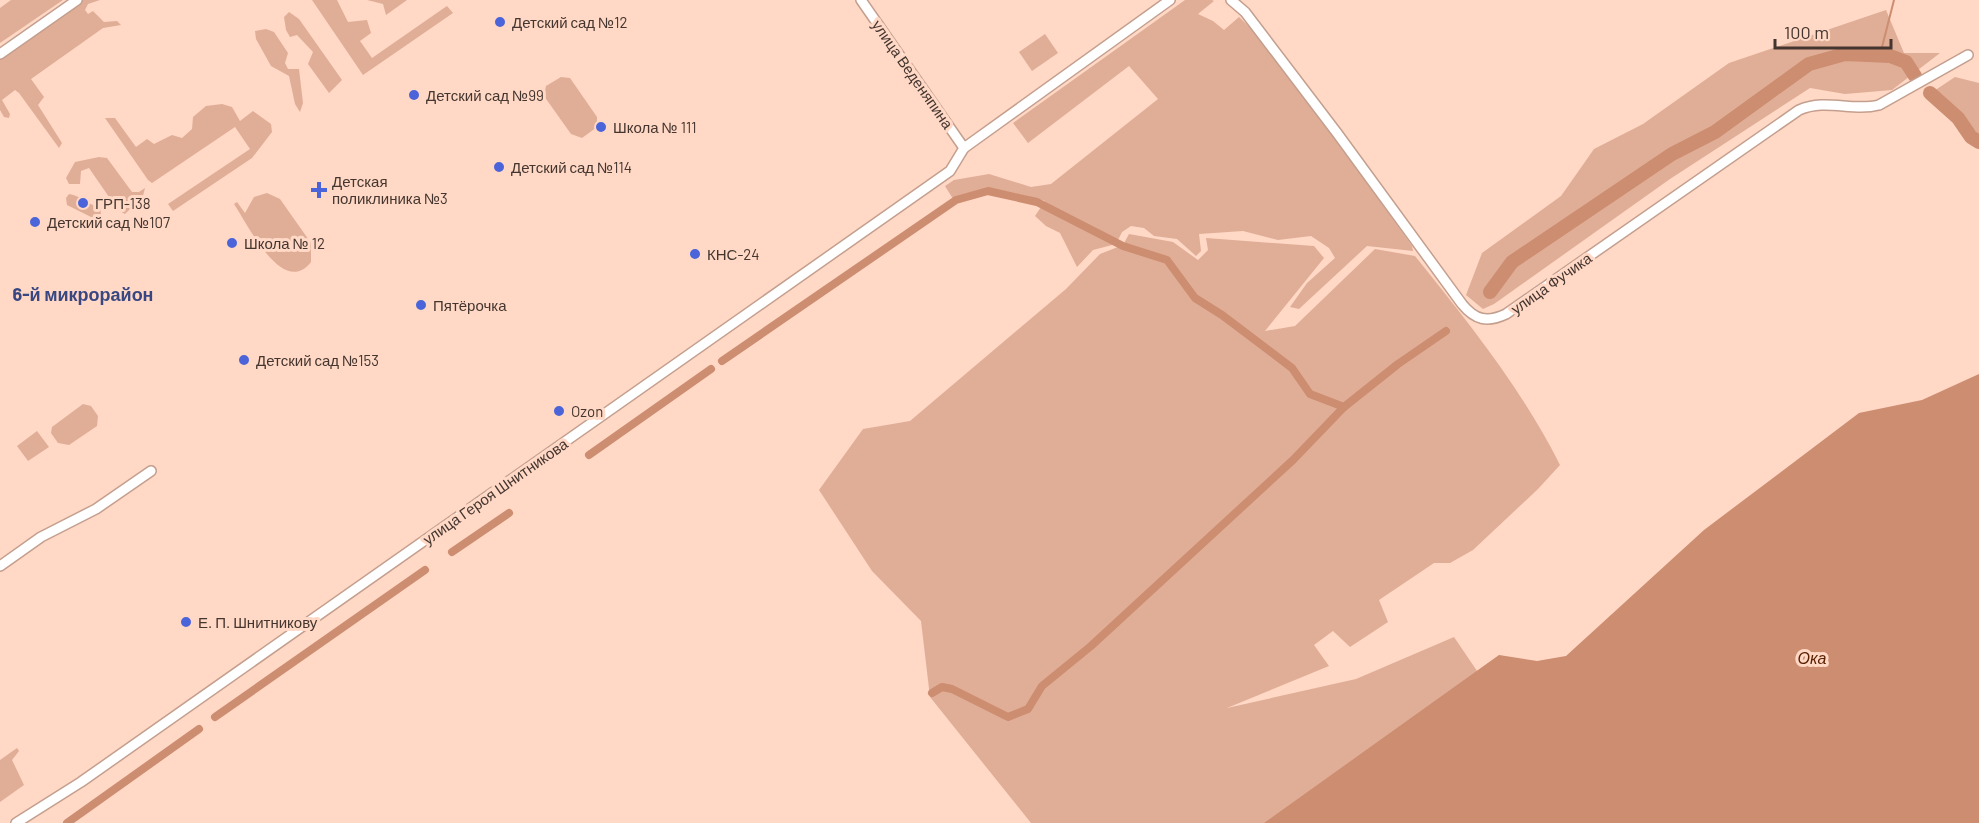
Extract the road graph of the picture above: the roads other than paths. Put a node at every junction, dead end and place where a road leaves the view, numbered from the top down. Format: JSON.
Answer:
{"nodes":[{"id":1,"x":77,"y":0,"type":"edge"},
{"id":2,"x":861,"y":0,"type":"edge"},
{"id":3,"x":1170,"y":0,"type":"edge"},
{"id":4,"x":1231,"y":0,"type":"edge"},
{"id":5,"x":0,"y":54,"type":"edge"},
{"id":6,"x":1968,"y":55,"type":"dead end"},
{"id":7,"x":964,"y":147,"type":"junction"},
{"id":8,"x":151,"y":471,"type":"dead end"},
{"id":9,"x":0,"y":566,"type":"edge"},
{"id":10,"x":16,"y":823,"type":"edge"}],
"edges":[{"from":1,"to":5,"type":"street"},
{"from":2,"to":7,"type":"street","name":"улица Веденяпина"},
{"from":3,"to":7,"type":"street"},
{"from":4,"to":6,"type":"street","name":"улица Фучика"},
{"from":7,"to":10,"type":"street","name":"улица Героя Шнитникова"},
{"from":8,"to":9,"type":"street"}]}
